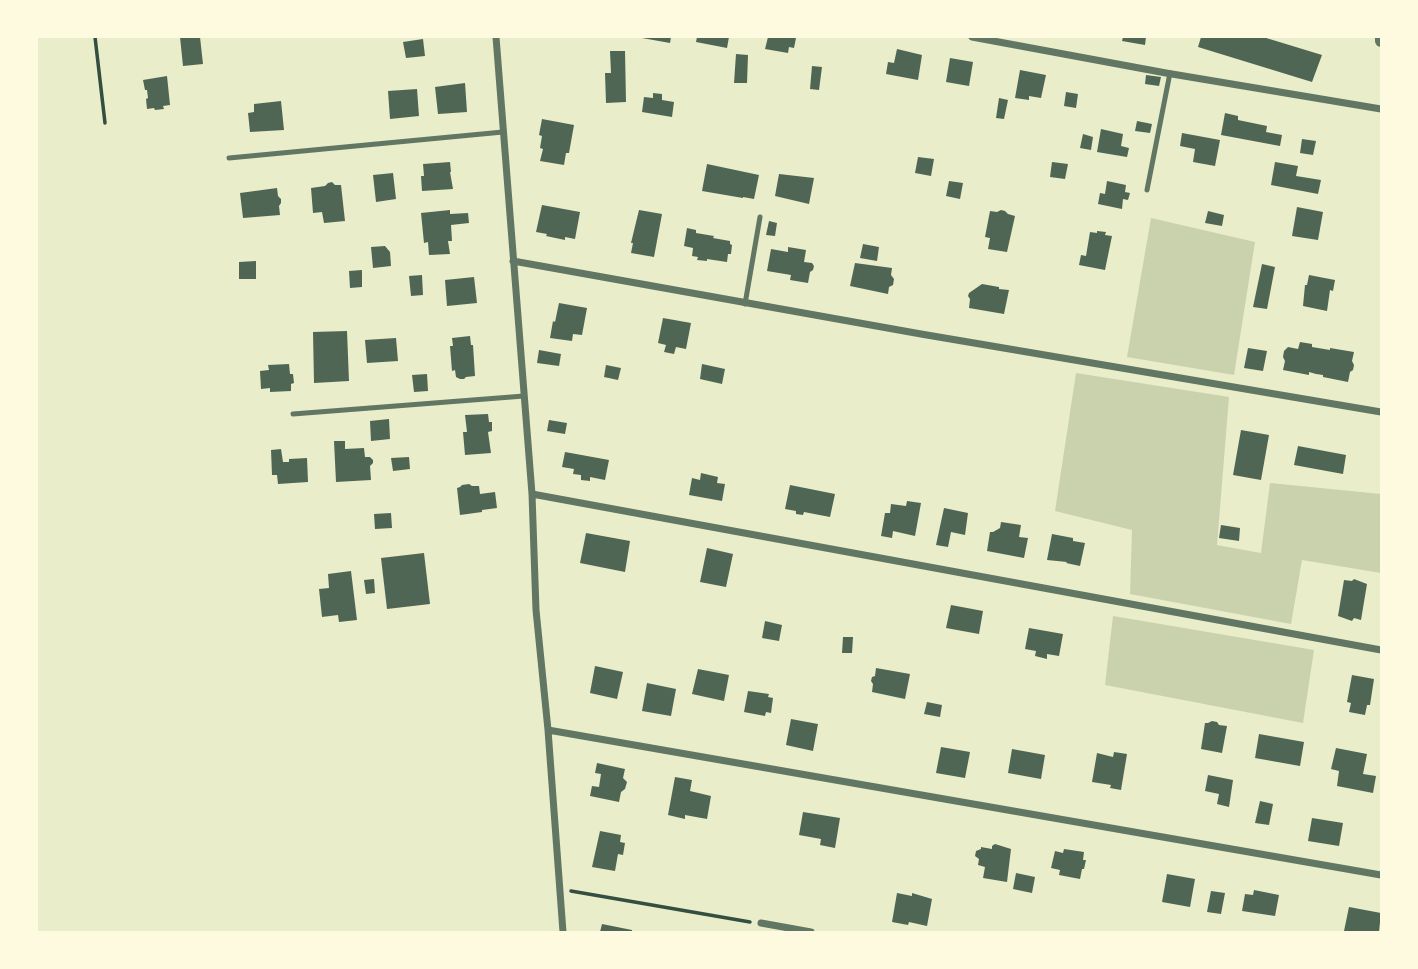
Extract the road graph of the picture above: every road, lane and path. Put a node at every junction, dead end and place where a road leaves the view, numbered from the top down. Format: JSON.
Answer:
{"nodes":[{"id":1,"x":95,"y":37,"type":"edge"},
{"id":2,"x":496,"y":37,"type":"edge"},
{"id":3,"x":972,"y":37,"type":"edge"},
{"id":4,"x":1170,"y":73,"type":"junction"},
{"id":5,"x":1381,"y":109,"type":"edge"},
{"id":6,"x":105,"y":123,"type":"dead end"},
{"id":7,"x":503,"y":132,"type":"junction"},
{"id":8,"x":229,"y":158,"type":"dead end"},
{"id":9,"x":1147,"y":190,"type":"dead end"},
{"id":10,"x":760,"y":217,"type":"dead end"},
{"id":11,"x":513,"y":261,"type":"junction"},
{"id":12,"x":745,"y":304,"type":"junction"},
{"id":13,"x":524,"y":396,"type":"junction"},
{"id":14,"x":1381,"y":412,"type":"edge"},
{"id":15,"x":293,"y":414,"type":"dead end"},
{"id":16,"x":532,"y":494,"type":"junction"},
{"id":17,"x":1381,"y":650,"type":"edge"},
{"id":18,"x":548,"y":730,"type":"junction"},
{"id":19,"x":1381,"y":875,"type":"edge"},
{"id":20,"x":559,"y":889,"type":"junction"},
{"id":21,"x":761,"y":923,"type":"joint"},
{"id":22,"x":563,"y":932,"type":"edge"},
{"id":23,"x":811,"y":932,"type":"edge"}],
"edges":[{"from":1,"to":6,"type":"path"},
{"from":2,"to":7,"type":"street"},
{"from":3,"to":4,"type":"street"},
{"from":4,"to":5,"type":"street"},
{"from":4,"to":9,"type":"lane"},
{"from":7,"to":8,"type":"lane"},
{"from":7,"to":11,"type":"street"},
{"from":10,"to":12,"type":"lane"},
{"from":11,"to":12,"type":"street"},
{"from":11,"to":13,"type":"street"},
{"from":12,"to":14,"type":"street"},
{"from":13,"to":15,"type":"lane"},
{"from":13,"to":16,"type":"street"},
{"from":16,"to":17,"type":"street"},
{"from":16,"to":18,"type":"street"},
{"from":18,"to":19,"type":"street"},
{"from":18,"to":20,"type":"street"},
{"from":20,"to":21,"type":"path"},
{"from":20,"to":22,"type":"street"},
{"from":21,"to":23,"type":"street"}]}
